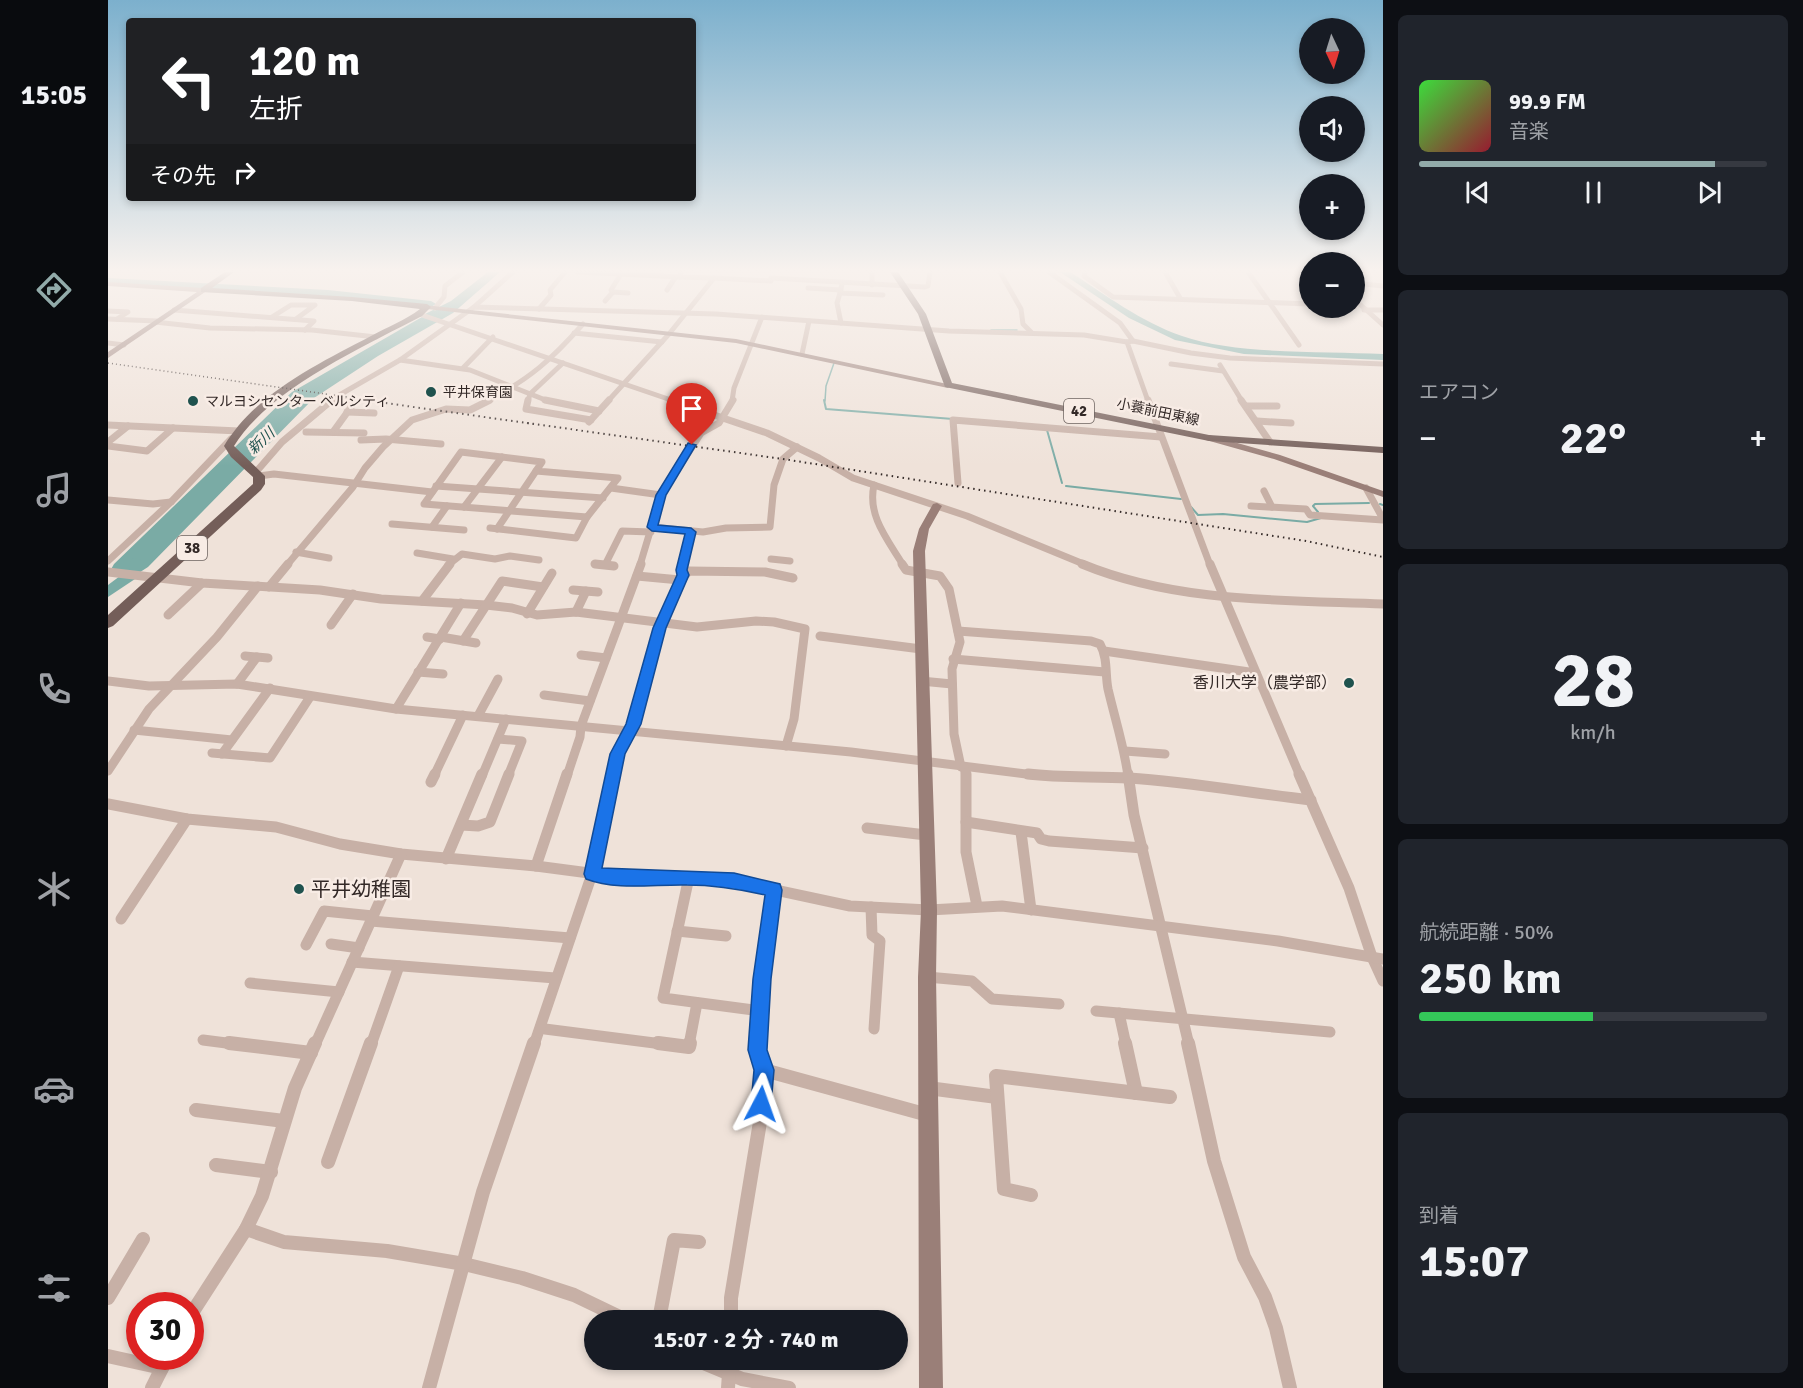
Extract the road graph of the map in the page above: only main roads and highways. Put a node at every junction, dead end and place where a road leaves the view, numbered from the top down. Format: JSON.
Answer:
{"nodes":[{"id":1,"x":376,"y":337,"type":"edge"},
{"id":2,"x":931,"y":337,"type":"edge"},
{"id":3,"x":1383,"y":450,"type":"edge"},
{"id":4,"x":108,"y":623,"type":"edge"}],
"edges":[{"from":1,"to":4,"type":"main road","number":"38"},
{"from":2,"to":3,"type":"main road","name":"小蓑前田東線","number":"42"}]}
